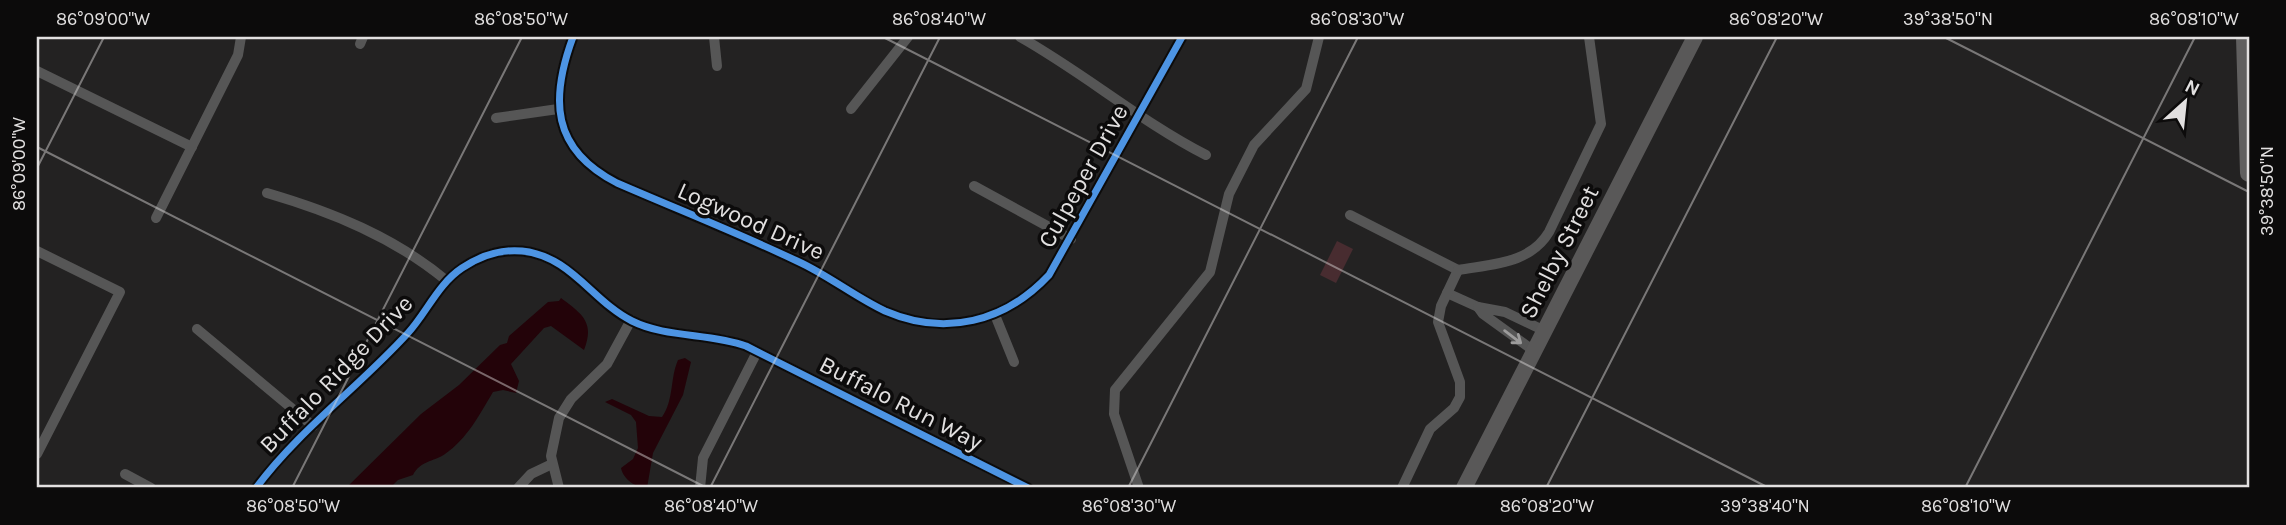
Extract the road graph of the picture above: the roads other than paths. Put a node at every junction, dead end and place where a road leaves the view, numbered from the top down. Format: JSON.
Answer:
{"nodes":[{"id":1,"x":241,"y":37,"type":"edge"},
{"id":2,"x":573,"y":37,"type":"edge"},
{"id":3,"x":714,"y":37,"type":"edge"},
{"id":4,"x":908,"y":37,"type":"edge"},
{"id":5,"x":1020,"y":37,"type":"edge"},
{"id":6,"x":1182,"y":37,"type":"edge"},
{"id":7,"x":1319,"y":37,"type":"edge"},
{"id":8,"x":1589,"y":37,"type":"edge"},
{"id":9,"x":1695,"y":37,"type":"edge"},
{"id":10,"x":2245,"y":37,"type":"edge"},
{"id":11,"x":717,"y":66,"type":"dead end"},
{"id":12,"x":37,"y":71,"type":"edge"},
{"id":13,"x":558,"y":109,"type":"junction"},
{"id":14,"x":851,"y":109,"type":"dead end"},
{"id":15,"x":1138,"y":115,"type":"junction"},
{"id":16,"x":496,"y":118,"type":"dead end"},
{"id":17,"x":191,"y":148,"type":"junction"},
{"id":18,"x":1206,"y":155,"type":"dead end"},
{"id":19,"x":2249,"y":173,"type":"edge"},
{"id":20,"x":974,"y":186,"type":"dead end"},
{"id":21,"x":267,"y":193,"type":"dead end"},
{"id":22,"x":1350,"y":215,"type":"dead end"},
{"id":23,"x":156,"y":218,"type":"dead end"},
{"id":24,"x":1071,"y":239,"type":"junction"},
{"id":25,"x":37,"y":251,"type":"edge"},
{"id":26,"x":1458,"y":270,"type":"junction"},
{"id":27,"x":447,"y":281,"type":"junction"},
{"id":28,"x":1447,"y":293,"type":"junction"},
{"id":29,"x":1478,"y":307,"type":"junction"},
{"id":30,"x":995,"y":314,"type":"junction"},
{"id":31,"x":631,"y":320,"type":"junction"},
{"id":32,"x":197,"y":329,"type":"dead end"},
{"id":33,"x":1545,"y":331,"type":"junction"},
{"id":34,"x":1534,"y":351,"type":"junction"},
{"id":35,"x":757,"y":352,"type":"junction"},
{"id":36,"x":1014,"y":362,"type":"dead end"},
{"id":37,"x":313,"y":426,"type":"junction"},
{"id":38,"x":37,"y":454,"type":"edge"},
{"id":39,"x":552,"y":464,"type":"junction"},
{"id":40,"x":125,"y":474,"type":"dead end"},
{"id":41,"x":151,"y":488,"type":"edge"},
{"id":42,"x":256,"y":488,"type":"edge"},
{"id":43,"x":518,"y":488,"type":"edge"},
{"id":44,"x":559,"y":488,"type":"edge"},
{"id":45,"x":700,"y":488,"type":"edge"},
{"id":46,"x":1028,"y":488,"type":"edge"},
{"id":47,"x":1139,"y":488,"type":"edge"},
{"id":48,"x":1402,"y":488,"type":"edge"},
{"id":49,"x":1464,"y":488,"type":"edge"}],
"edges":[{"from":1,"to":17,"type":"street"},
{"from":2,"to":13,"type":"street"},
{"from":3,"to":11,"type":"street"},
{"from":4,"to":14,"type":"street"},
{"from":5,"to":15,"type":"street"},
{"from":6,"to":15,"type":"street","name":"Culpeper Drive"},
{"from":7,"to":47,"type":"street"},
{"from":8,"to":26,"type":"street"},
{"from":9,"to":33,"type":"street","name":"Shelby Street"},
{"from":10,"to":19,"type":"main road"},
{"from":12,"to":17,"type":"street"},
{"from":13,"to":16,"type":"street"},
{"from":13,"to":30,"type":"street","name":"Logwood Drive"},
{"from":15,"to":18,"type":"street"},
{"from":15,"to":24,"type":"street","name":"Culpeper Drive"},
{"from":17,"to":23,"type":"street"},
{"from":20,"to":24,"type":"street"},
{"from":21,"to":27,"type":"street"},
{"from":22,"to":26,"type":"street"},
{"from":24,"to":30,"type":"street","name":"Culpeper Drive"},
{"from":25,"to":38,"type":"street"},
{"from":26,"to":28,"type":"street"},
{"from":27,"to":31,"type":"street","name":"Buffalo Ridge Drive"},
{"from":27,"to":37,"type":"street","name":"Buffalo Ridge Drive"},
{"from":28,"to":29,"type":"street"},
{"from":28,"to":48,"type":"street"},
{"from":29,"to":33,"type":"street"},
{"from":29,"to":34,"type":"street","one_way":true},
{"from":30,"to":36,"type":"street"},
{"from":31,"to":35,"type":"street","name":"Buffalo Run Way"},
{"from":31,"to":39,"type":"street"},
{"from":32,"to":37,"type":"street"},
{"from":33,"to":34,"type":"street","name":"Shelby Street"},
{"from":34,"to":49,"type":"street","name":"Shelby Street"},
{"from":35,"to":45,"type":"street"},
{"from":35,"to":46,"type":"street","name":"Buffalo Run Way"},
{"from":37,"to":42,"type":"street","name":"Buffalo Ridge Drive"},
{"from":39,"to":43,"type":"street"},
{"from":39,"to":44,"type":"street"},
{"from":40,"to":41,"type":"street"}]}
